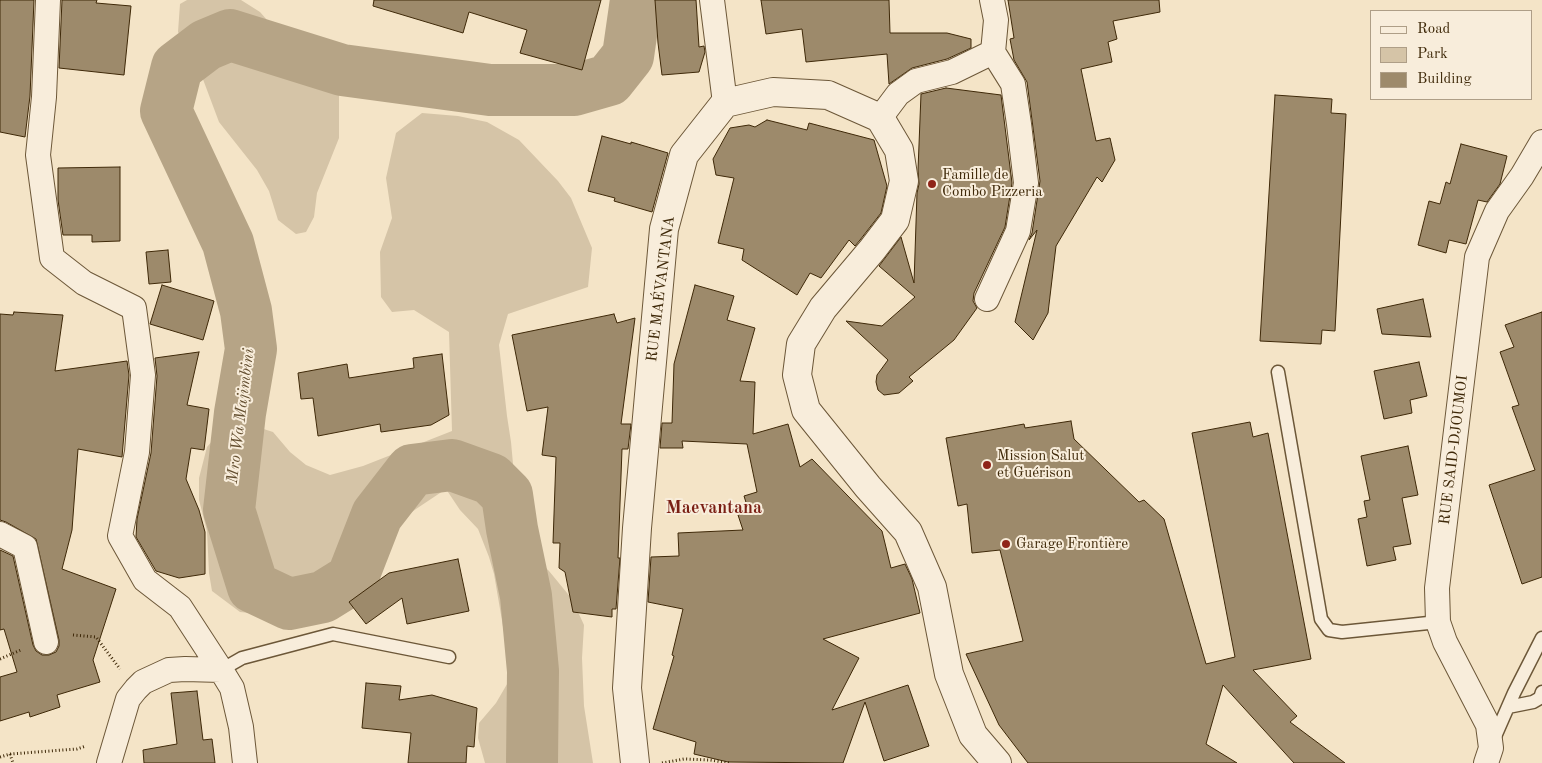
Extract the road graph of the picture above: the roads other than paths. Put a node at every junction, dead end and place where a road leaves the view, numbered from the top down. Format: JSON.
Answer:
{"nodes":[{"id":1,"x":48,"y":0,"type":"edge"},
{"id":2,"x":712,"y":0,"type":"edge"},
{"id":3,"x":992,"y":0,"type":"edge"},
{"id":4,"x":993,"y":52,"type":"junction"},
{"id":5,"x":725,"y":103,"type":"junction"},
{"id":6,"x":880,"y":118,"type":"junction"},
{"id":7,"x":1542,"y":142,"type":"edge"},
{"id":8,"x":987,"y":299,"type":"dead end"},
{"id":9,"x":1278,"y":372,"type":"dead end"},
{"id":10,"x":0,"y":534,"type":"edge"},
{"id":11,"x":1438,"y":622,"type":"junction"},
{"id":12,"x":1542,"y":638,"type":"edge"},
{"id":13,"x":46,"y":642,"type":"road end"},
{"id":14,"x":449,"y":656,"type":"dead end"},
{"id":15,"x":220,"y":670,"type":"junction"},
{"id":16,"x":1542,"y":692,"type":"edge"},
{"id":17,"x":1508,"y":706,"type":"junction"},
{"id":18,"x":1488,"y":756,"type":"edge"},
{"id":19,"x":109,"y":763,"type":"edge"},
{"id":20,"x":245,"y":763,"type":"edge"},
{"id":21,"x":635,"y":763,"type":"edge"},
{"id":22,"x":997,"y":763,"type":"edge"}],
"edges":[{"from":1,"to":15,"type":"street"},
{"from":2,"to":5,"type":"street"},
{"from":3,"to":4,"type":"street"},
{"from":4,"to":6,"type":"street"},
{"from":4,"to":8,"type":"street"},
{"from":5,"to":6,"type":"street"},
{"from":5,"to":21,"type":"street","name":"RUE MAÉVANTANA"},
{"from":6,"to":22,"type":"street"},
{"from":7,"to":11,"type":"street","name":"RUE SAID-DJOUMOI"},
{"from":9,"to":11,"type":"lane"},
{"from":10,"to":13,"type":"street"},
{"from":11,"to":18,"type":"street","name":"RUE SAID-DJOUMOI"},
{"from":12,"to":17,"type":"lane"},
{"from":14,"to":15,"type":"lane"},
{"from":15,"to":19,"type":"street"},
{"from":15,"to":20,"type":"street"},
{"from":16,"to":17,"type":"lane"},
{"from":17,"to":18,"type":"lane"}]}
